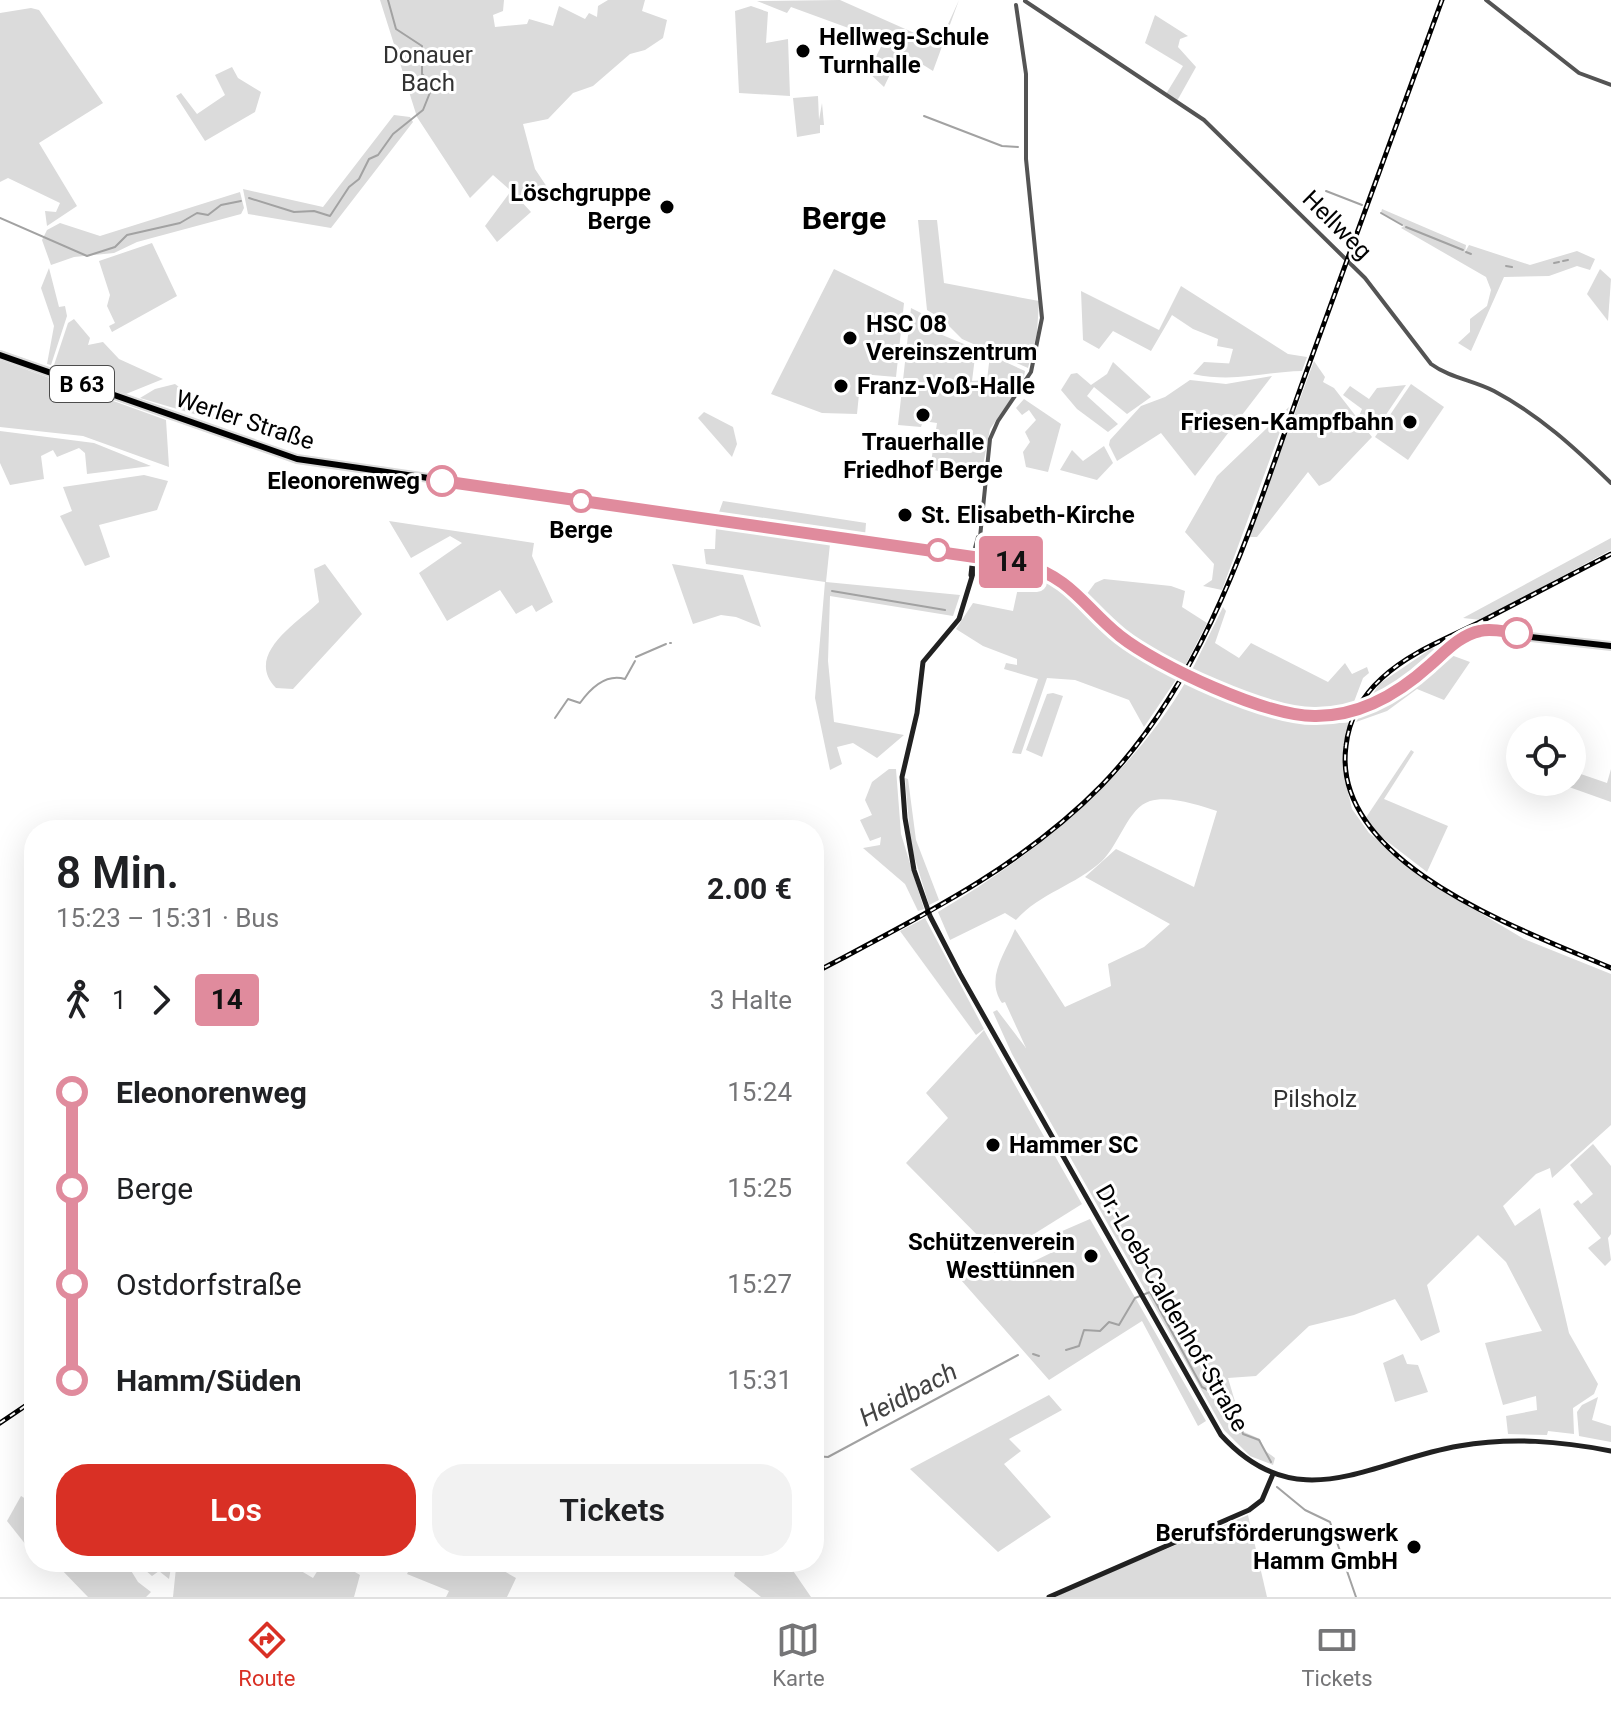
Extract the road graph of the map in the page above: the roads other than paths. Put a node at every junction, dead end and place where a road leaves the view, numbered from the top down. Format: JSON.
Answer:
{"nodes":[{"id":1,"x":1011,"y":0,"type":"edge"},
{"id":2,"x":1486,"y":0,"type":"edge"},
{"id":3,"x":1025,"y":1,"type":"edge"},
{"id":4,"x":1016,"y":5,"type":"junction"},
{"id":5,"x":1611,"y":85,"type":"edge"},
{"id":6,"x":0,"y":355,"type":"edge"},
{"id":7,"x":1611,"y":483,"type":"edge"},
{"id":8,"x":975,"y":556,"type":"junction"},
{"id":9,"x":1611,"y":646,"type":"edge"},
{"id":10,"x":1611,"y":1451,"type":"edge"},
{"id":11,"x":1273,"y":1473,"type":"junction"},
{"id":12,"x":1049,"y":1597,"type":"edge"}],
"edges":[{"from":1,"to":4,"type":"street"},
{"from":2,"to":5,"type":"street"},
{"from":3,"to":4,"type":"street"},
{"from":3,"to":7,"type":"street","name":"Hellweg"},
{"from":4,"to":8,"type":"street"},
{"from":6,"to":8,"type":"main road","name":"Werler Straße","number":"B 63"},
{"from":8,"to":9,"type":"main road","name":"Werler Straße","number":"B 63","bridge":true},
{"from":8,"to":11,"type":"main road","name":"Dr.-Loeb-Caldenhof-Straße"},
{"from":10,"to":11,"type":"main road","name":"Dr.-Loeb-Caldenhof-Straße"},
{"from":11,"to":12,"type":"main road"}]}
